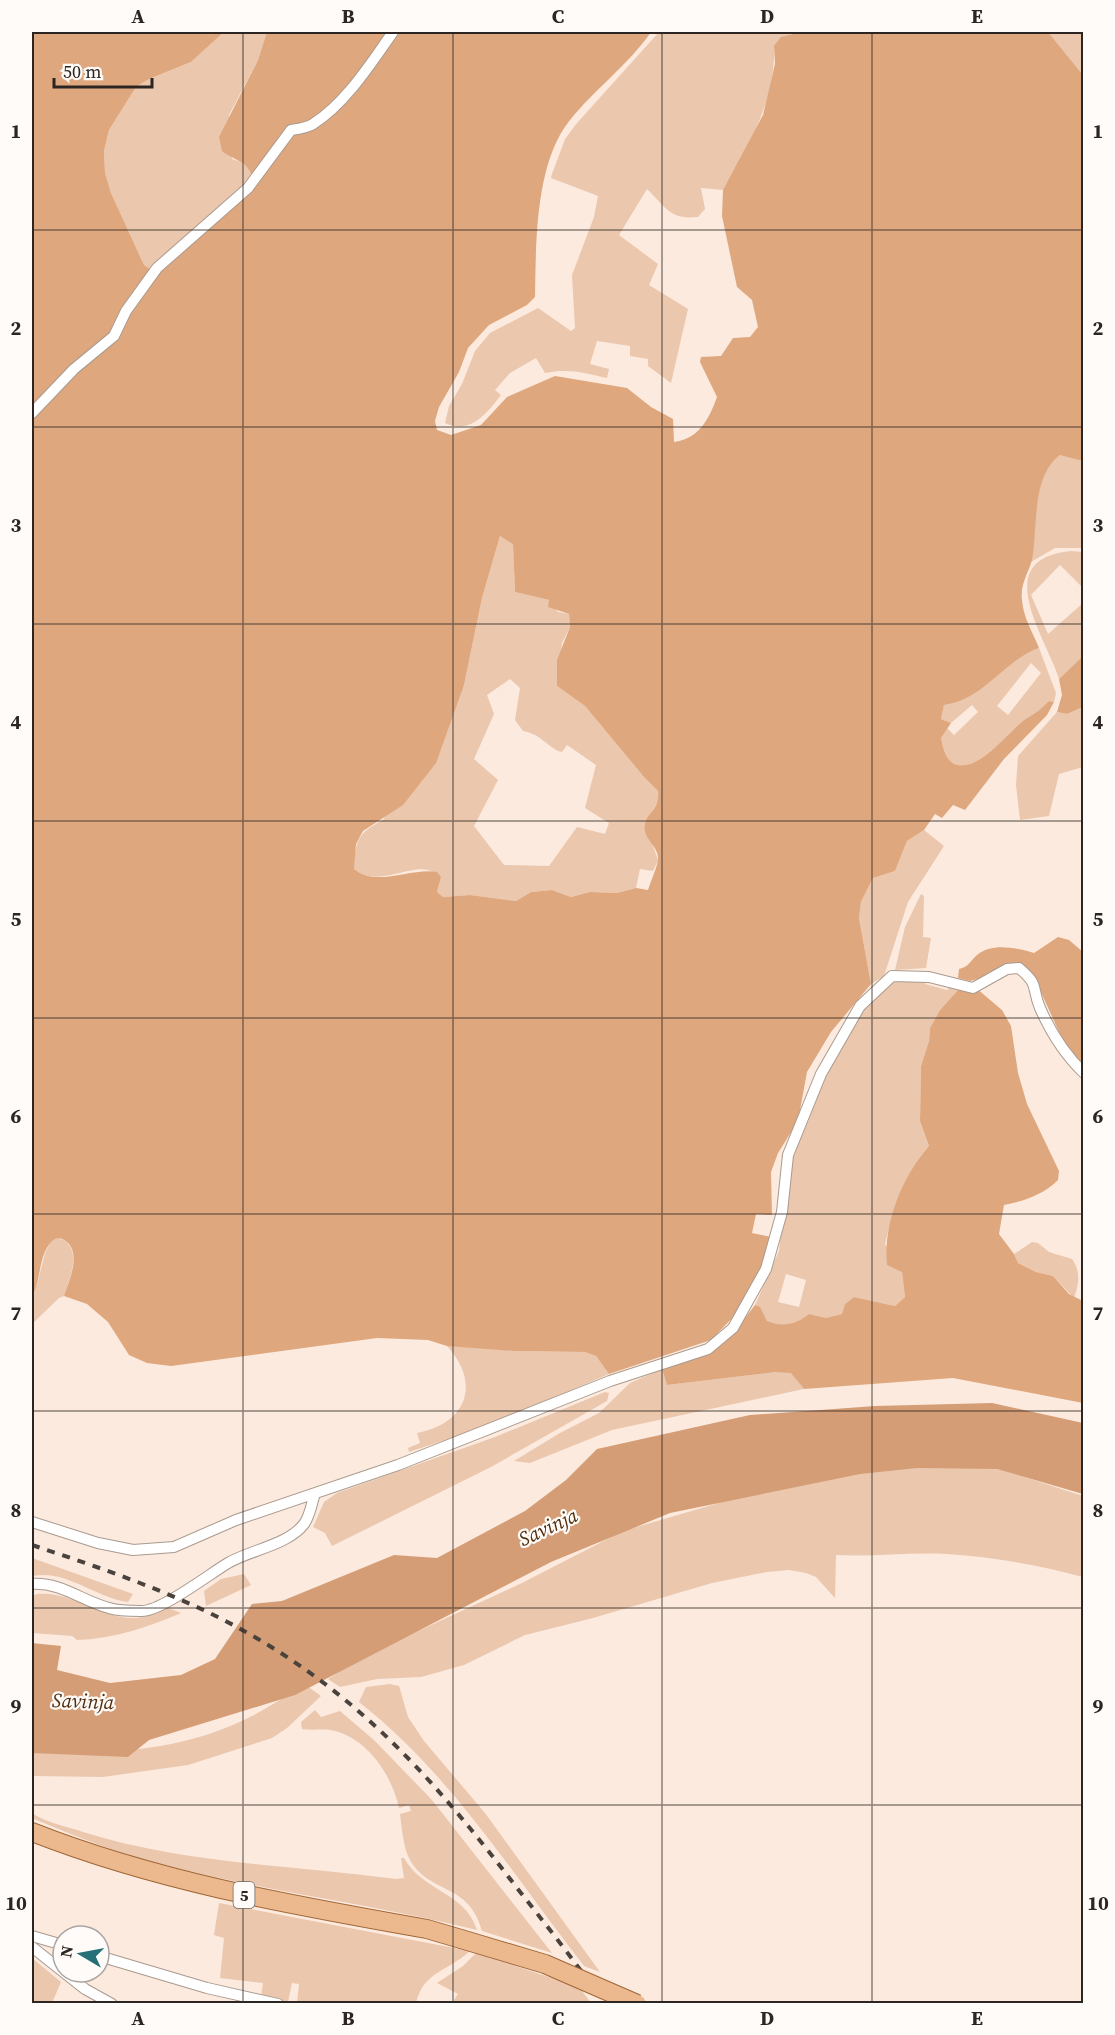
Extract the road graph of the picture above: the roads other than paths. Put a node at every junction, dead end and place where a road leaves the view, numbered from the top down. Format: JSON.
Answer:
{"nodes":[{"id":1,"x":393,"y":32,"type":"edge"},
{"id":2,"x":32,"y":413,"type":"edge"},
{"id":3,"x":1083,"y":1073,"type":"edge"},
{"id":4,"x":315,"y":1493,"type":"junction"},
{"id":5,"x":32,"y":1522,"type":"edge"},
{"id":6,"x":32,"y":1584,"type":"edge"},
{"id":7,"x":32,"y":1832,"type":"edge"},
{"id":8,"x":32,"y":1936,"type":"edge"},
{"id":9,"x":51,"y":1942,"type":"edge"},
{"id":10,"x":32,"y":1947,"type":"edge"},
{"id":11,"x":111,"y":1960,"type":"edge"},
{"id":12,"x":112,"y":2004,"type":"edge"},
{"id":13,"x":278,"y":2004,"type":"edge"},
{"id":14,"x":637,"y":2004,"type":"edge"}],
"edges":[{"from":1,"to":2,"type":"street"},
{"from":3,"to":4,"type":"street"},
{"from":4,"to":5,"type":"street"},
{"from":4,"to":6,"type":"street"},
{"from":7,"to":14,"type":"main road","number":"5","bridge":true},
{"from":8,"to":9,"type":"street"},
{"from":10,"to":12,"type":"street"},
{"from":11,"to":13,"type":"street"}]}
